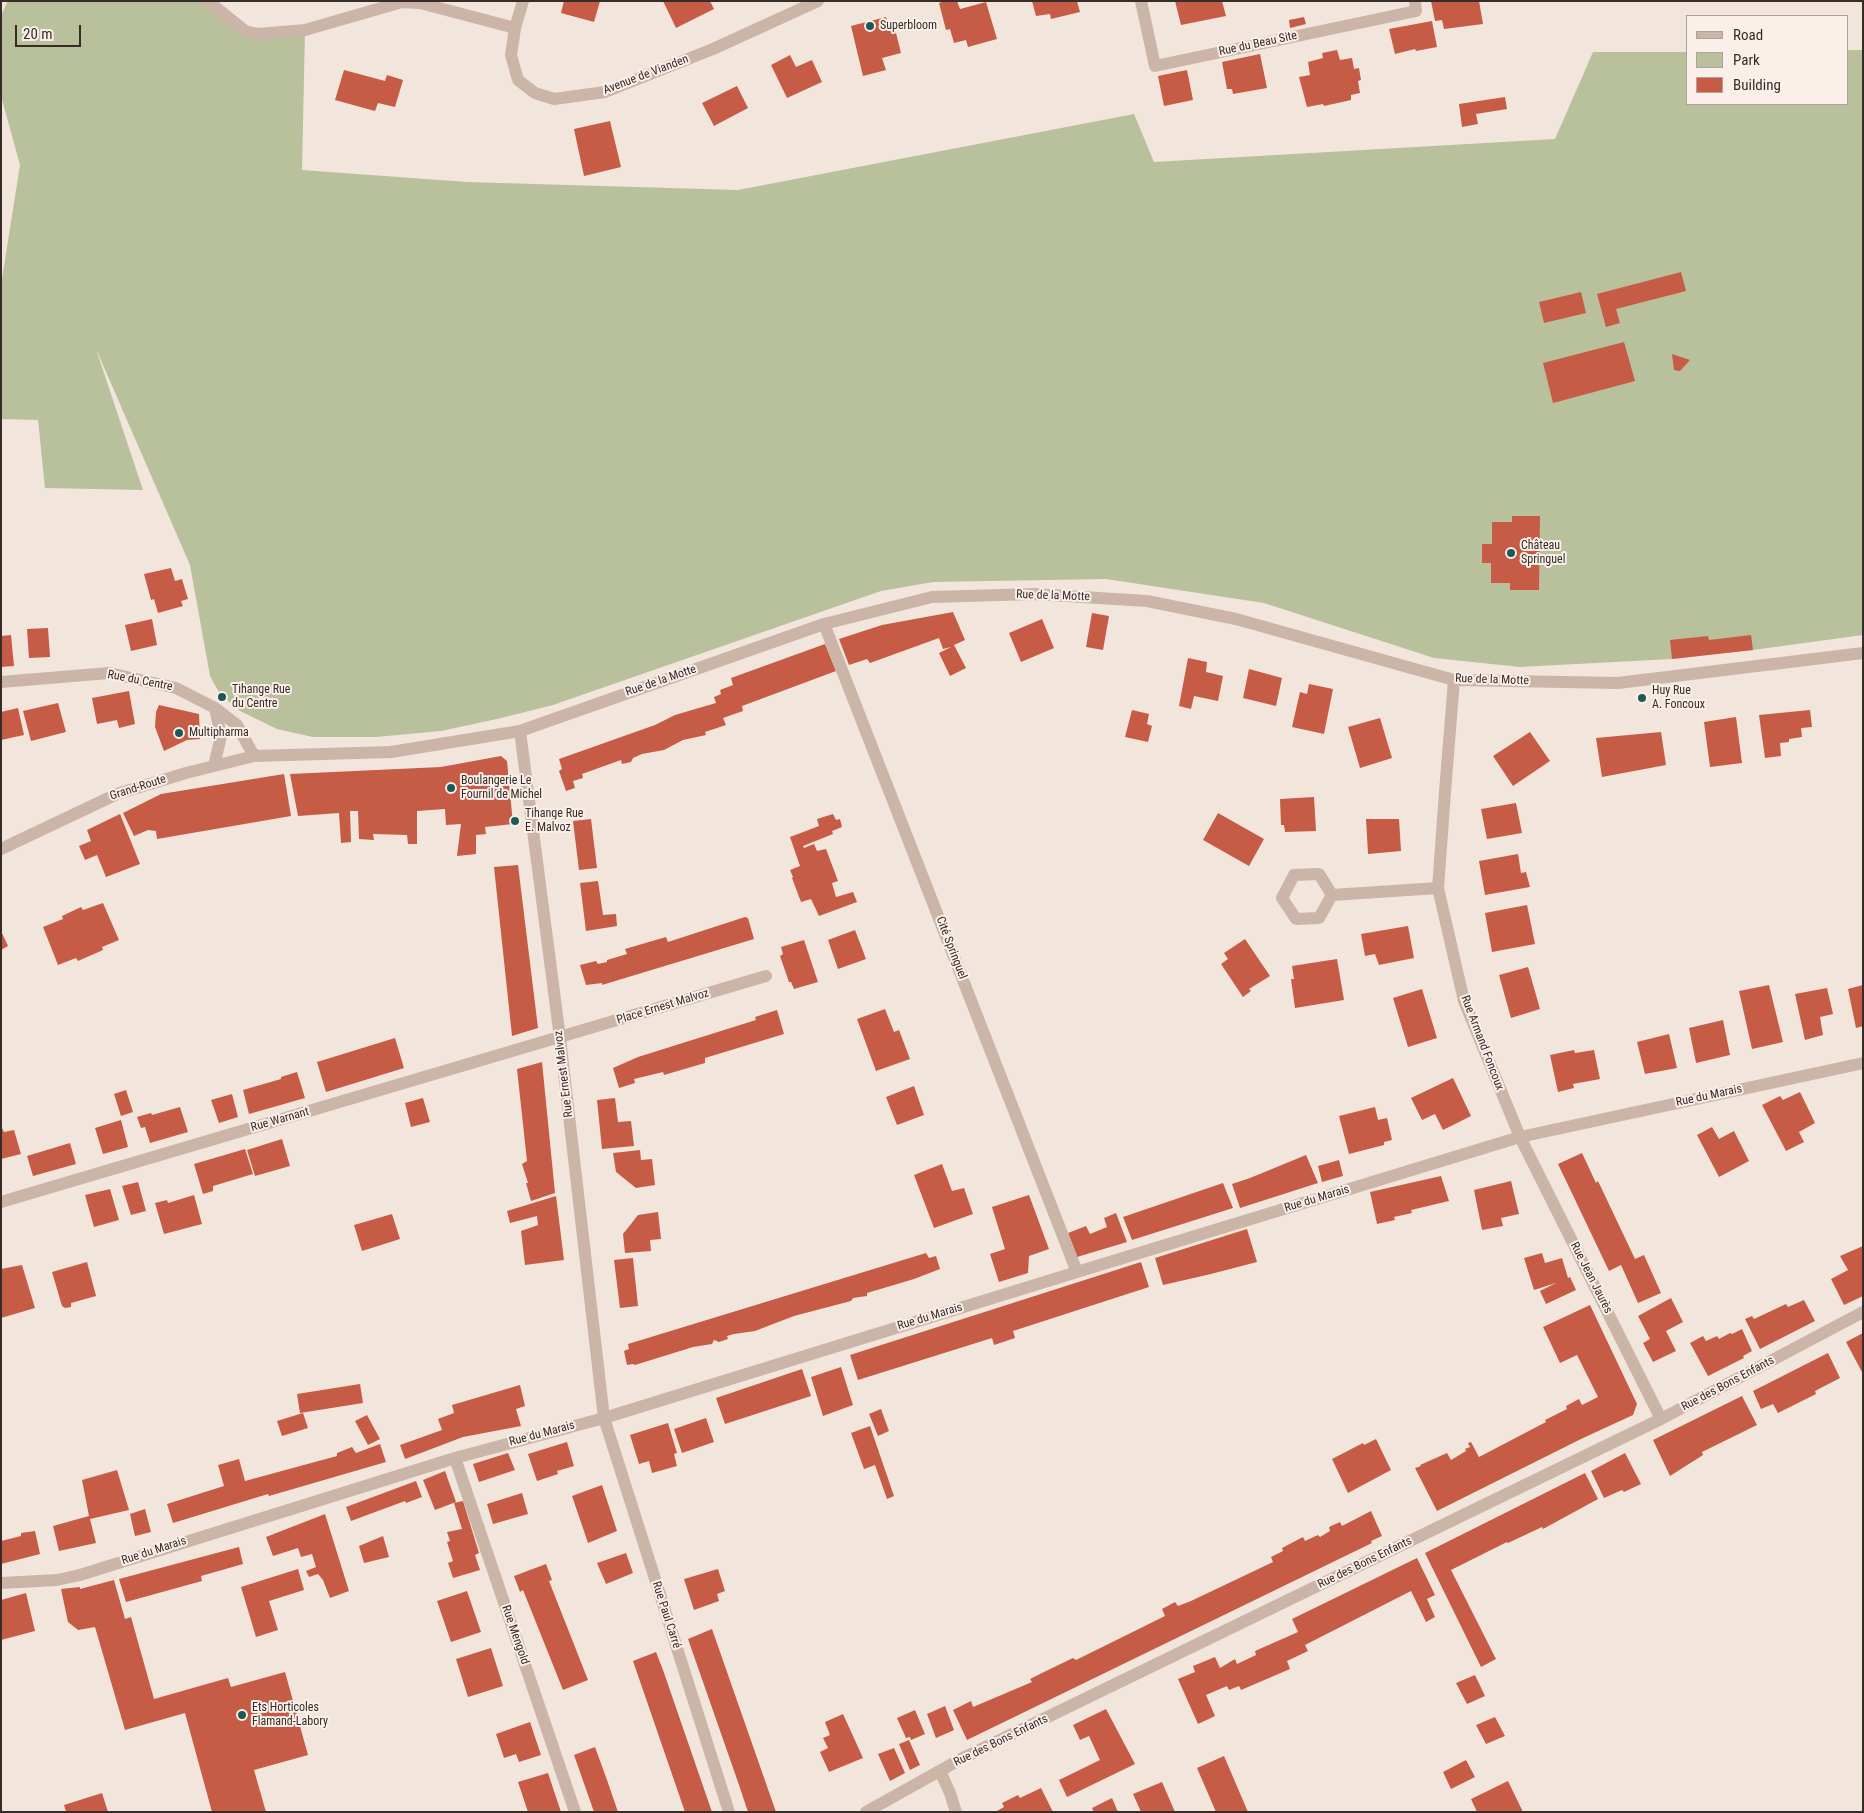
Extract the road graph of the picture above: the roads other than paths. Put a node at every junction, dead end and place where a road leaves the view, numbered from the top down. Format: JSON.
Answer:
{"nodes":[{"id":1,"x":208,"y":1,"type":"edge"},
{"id":2,"x":523,"y":1,"type":"edge"},
{"id":3,"x":818,"y":1,"type":"edge"},
{"id":4,"x":1141,"y":1,"type":"edge"},
{"id":5,"x":1415,"y":1,"type":"edge"},
{"id":6,"x":515,"y":28,"type":"junction"},
{"id":7,"x":824,"y":624,"type":"junction"},
{"id":8,"x":1863,"y":653,"type":"edge"},
{"id":9,"x":1454,"y":680,"type":"junction"},
{"id":10,"x":1,"y":682,"type":"edge"},
{"id":11,"x":215,"y":708,"type":"junction"},
{"id":12,"x":520,"y":731,"type":"junction"},
{"id":13,"x":254,"y":756,"type":"junction"},
{"id":14,"x":214,"y":766,"type":"junction"},
{"id":15,"x":1,"y":849,"type":"edge"},
{"id":16,"x":1438,"y":888,"type":"junction"},
{"id":17,"x":1332,"y":895,"type":"dead end"},
{"id":18,"x":766,"y":976,"type":"dead end"},
{"id":19,"x":560,"y":1038,"type":"junction"},
{"id":20,"x":1863,"y":1064,"type":"edge"},
{"id":21,"x":1520,"y":1138,"type":"junction"},
{"id":22,"x":1,"y":1202,"type":"edge"},
{"id":23,"x":1077,"y":1272,"type":"junction"},
{"id":24,"x":1863,"y":1312,"type":"edge"},
{"id":25,"x":604,"y":1418,"type":"junction"},
{"id":26,"x":1661,"y":1419,"type":"junction"},
{"id":27,"x":455,"y":1458,"type":"junction"},
{"id":28,"x":1,"y":1583,"type":"edge"},
{"id":29,"x":940,"y":1771,"type":"junction"},
{"id":30,"x":574,"y":1812,"type":"edge"},
{"id":31,"x":729,"y":1812,"type":"edge"},
{"id":32,"x":866,"y":1812,"type":"edge"},
{"id":33,"x":956,"y":1812,"type":"edge"}],
"edges":[{"from":1,"to":6,"type":"street"},
{"from":2,"to":6,"type":"street","name":"Avenue de Vianden"},
{"from":3,"to":6,"type":"street","name":"Avenue de Vianden"},
{"from":4,"to":5,"type":"street","name":"Rue du Beau Site"},
{"from":7,"to":9,"type":"street","name":"Rue de la Motte"},
{"from":7,"to":12,"type":"street","name":"Rue de la Motte"},
{"from":7,"to":23,"type":"street","name":"Cité Springuel"},
{"from":8,"to":9,"type":"street","name":"Rue de la Motte"},
{"from":9,"to":16,"type":"street","name":"Rue Armand Foncoux"},
{"from":10,"to":11,"type":"street","name":"Rue du Centre"},
{"from":11,"to":13,"type":"street","name":"Rue du Centre"},
{"from":11,"to":14,"type":"street"},
{"from":12,"to":13,"type":"street","name":"Rue de la Motte"},
{"from":12,"to":19,"type":"street","name":"Rue Ernest Malvoz"},
{"from":13,"to":14,"type":"street","name":"Grand-Route"},
{"from":14,"to":15,"type":"street","name":"Grand-Route"},
{"from":16,"to":17,"type":"street"},
{"from":16,"to":21,"type":"street","name":"Rue Armand Foncoux"},
{"from":18,"to":19,"type":"street","name":"Place Ernest Malvoz"},
{"from":19,"to":22,"type":"street","name":"Rue Warnant"},
{"from":19,"to":25,"type":"street","name":"Rue Ernest Malvoz"},
{"from":20,"to":21,"type":"street","name":"Rue du Marais"},
{"from":21,"to":23,"type":"street","name":"Rue du Marais"},
{"from":21,"to":26,"type":"street","name":"Rue Jean Jaurès"},
{"from":23,"to":25,"type":"street","name":"Rue du Marais"},
{"from":24,"to":26,"type":"street","name":"Rue des Bons Enfants"},
{"from":25,"to":27,"type":"street","name":"Rue du Marais"},
{"from":25,"to":31,"type":"street","name":"Rue Paul Carré"},
{"from":26,"to":29,"type":"street","name":"Rue des Bons Enfants"},
{"from":27,"to":28,"type":"street","name":"Rue du Marais"},
{"from":27,"to":30,"type":"street","name":"Rue Mengold"},
{"from":29,"to":32,"type":"street","name":"Rue des Bons Enfants"},
{"from":29,"to":33,"type":"street"}]}
